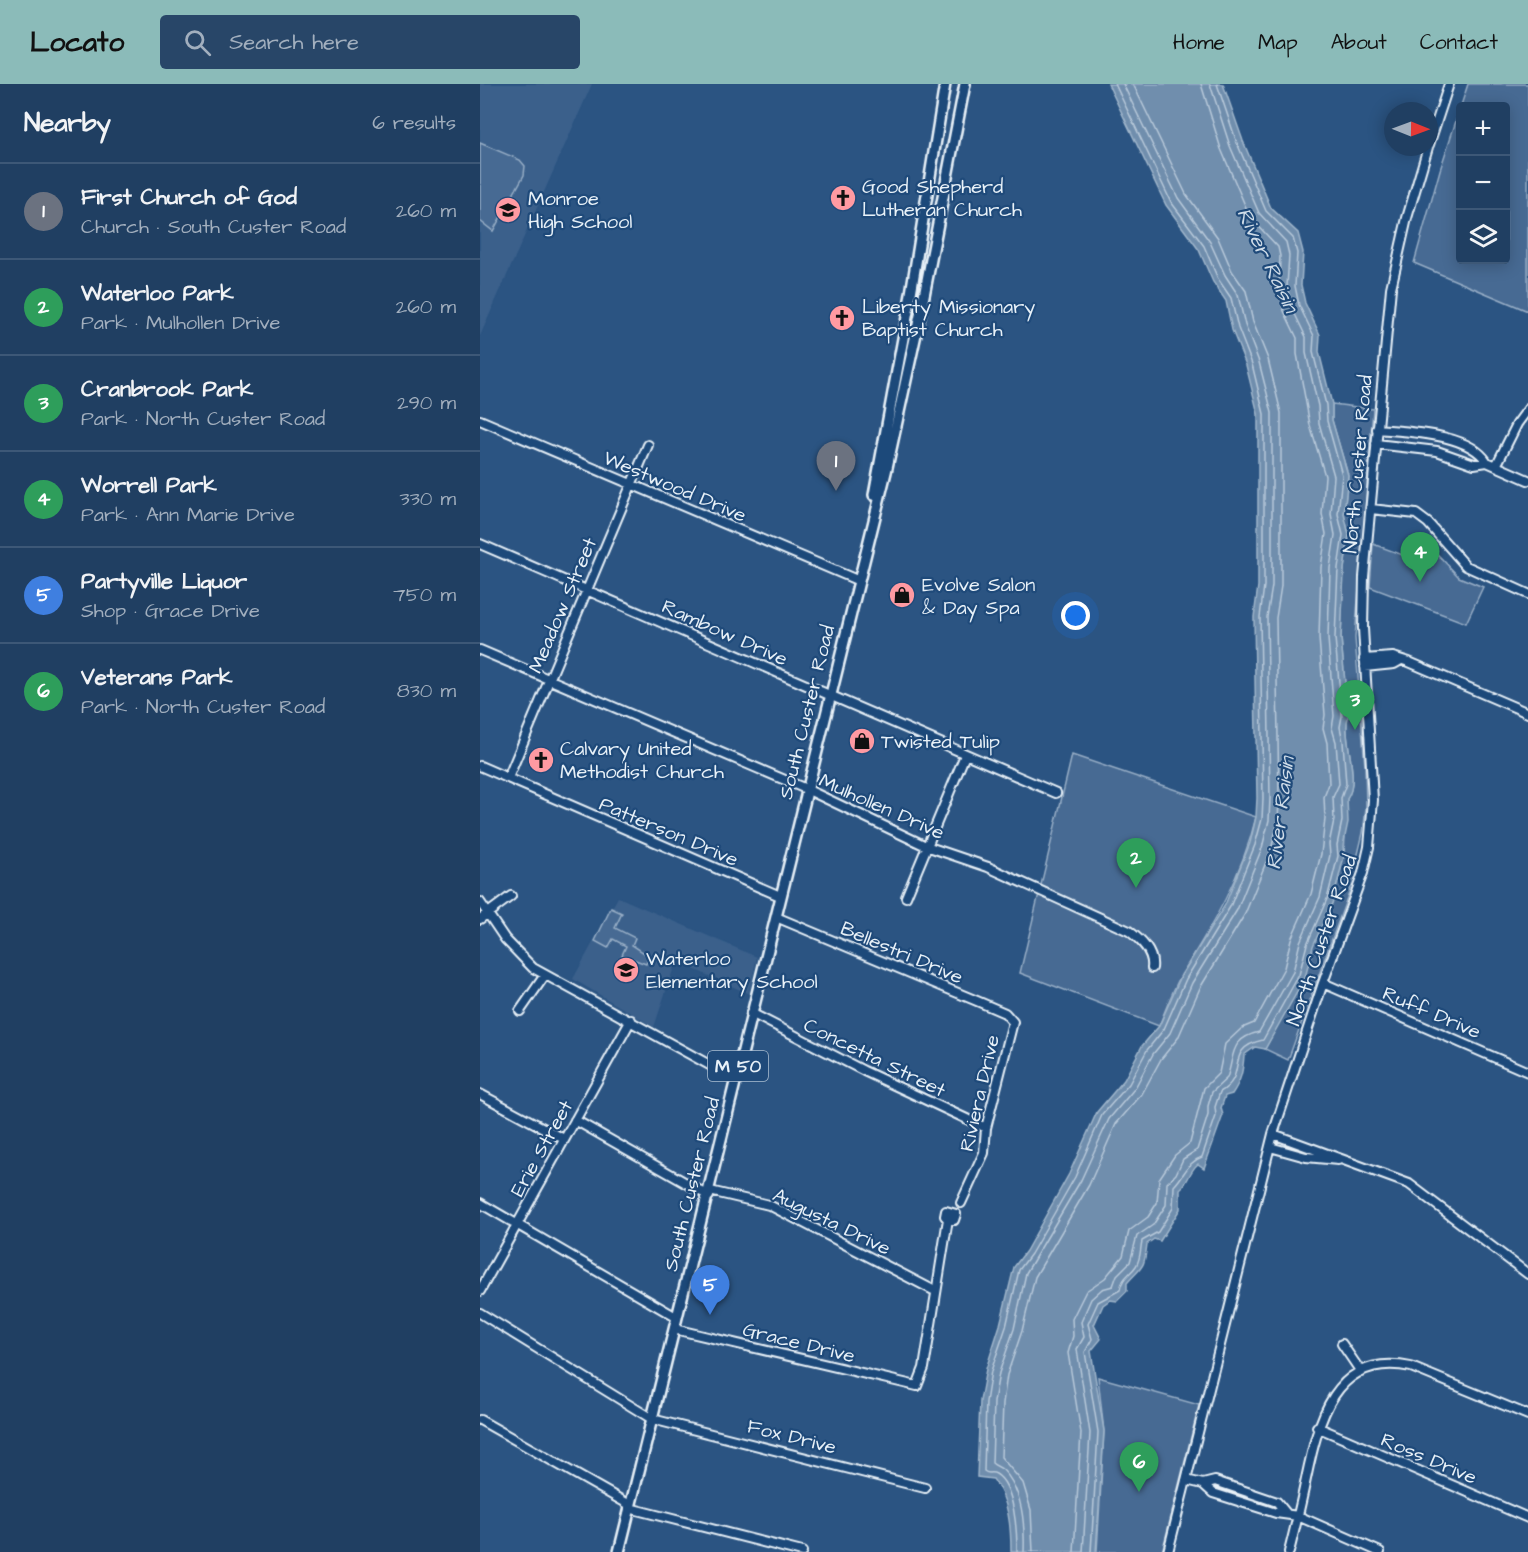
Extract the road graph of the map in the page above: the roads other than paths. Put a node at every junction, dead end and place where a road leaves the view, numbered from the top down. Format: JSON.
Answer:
{"nodes":[{"id":1,"x":945,"y":84,"type":"edge"},
{"id":2,"x":965,"y":84,"type":"edge"},
{"id":3,"x":1449,"y":84,"type":"edge"},
{"id":4,"x":1438,"y":118,"type":"edge"},
{"id":5,"x":1426,"y":156,"type":"edge"},
{"id":6,"x":1528,"y":409,"type":"edge"},
{"id":7,"x":480,"y":420,"type":"edge"},
{"id":8,"x":1377,"y":429,"type":"junction"},
{"id":9,"x":1376,"y":444,"type":"junction"},
{"id":10,"x":648,"y":445,"type":"dead end"},
{"id":11,"x":1487,"y":462,"type":"junction"},
{"id":12,"x":1496,"y":466,"type":"junction"},
{"id":13,"x":1528,"y":480,"type":"edge"},
{"id":14,"x":631,"y":486,"type":"junction"},
{"id":15,"x":1371,"y":508,"type":"junction"},
{"id":16,"x":480,"y":544,"type":"edge"},
{"id":17,"x":857,"y":580,"type":"junction"},
{"id":18,"x":587,"y":590,"type":"junction"},
{"id":19,"x":1528,"y":594,"type":"edge"},
{"id":20,"x":480,"y":650,"type":"edge"},
{"id":21,"x":1365,"y":663,"type":"junction"},
{"id":22,"x":549,"y":679,"type":"junction"},
{"id":23,"x":829,"y":696,"type":"junction"},
{"id":24,"x":1528,"y":713,"type":"edge"},
{"id":25,"x":965,"y":755,"type":"junction"},
{"id":26,"x":480,"y":766,"type":"edge"},
{"id":27,"x":508,"y":778,"type":"junction"},
{"id":28,"x":806,"y":789,"type":"junction"},
{"id":29,"x":1056,"y":794,"type":"dead end"},
{"id":30,"x":926,"y":846,"type":"junction"},
{"id":31,"x":511,"y":896,"type":"dead end"},
{"id":32,"x":780,"y":896,"type":"junction"},
{"id":33,"x":906,"y":897,"type":"dead end"},
{"id":34,"x":480,"y":902,"type":"edge"},
{"id":35,"x":488,"y":914,"type":"junction"},
{"id":36,"x":776,"y":916,"type":"junction"},
{"id":37,"x":480,"y":919,"type":"edge"},
{"id":38,"x":1152,"y":969,"type":"dead end"},
{"id":39,"x":545,"y":975,"type":"junction"},
{"id":40,"x":1323,"y":983,"type":"junction"},
{"id":41,"x":520,"y":1011,"type":"dead end"},
{"id":42,"x":751,"y":1013,"type":"junction"},
{"id":43,"x":631,"y":1020,"type":"junction"},
{"id":44,"x":1012,"y":1022,"type":"joint"},
{"id":45,"x":1528,"y":1072,"type":"edge"},
{"id":46,"x":735,"y":1079,"type":"junction"},
{"id":47,"x":480,"y":1094,"type":"edge"},
{"id":48,"x":575,"y":1120,"type":"junction"},
{"id":49,"x":986,"y":1128,"type":"junction"},
{"id":50,"x":1273,"y":1134,"type":"junction"},
{"id":51,"x":564,"y":1139,"type":"junction"},
{"id":52,"x":1270,"y":1147,"type":"junction"},
{"id":53,"x":1338,"y":1160,"type":"junction"},
{"id":54,"x":709,"y":1193,"type":"junction"},
{"id":55,"x":480,"y":1203,"type":"edge"},
{"id":56,"x":961,"y":1203,"type":"dead end"},
{"id":57,"x":948,"y":1218,"type":"dead end"},
{"id":58,"x":517,"y":1224,"type":"junction"},
{"id":59,"x":1528,"y":1274,"type":"edge"},
{"id":60,"x":480,"y":1291,"type":"edge"},
{"id":61,"x":935,"y":1291,"type":"junction"},
{"id":62,"x":480,"y":1313,"type":"edge"},
{"id":63,"x":676,"y":1317,"type":"junction"},
{"id":64,"x":674,"y":1329,"type":"junction"},
{"id":65,"x":1342,"y":1344,"type":"dead end"},
{"id":66,"x":1361,"y":1372,"type":"junction"},
{"id":67,"x":1528,"y":1415,"type":"edge"},
{"id":68,"x":651,"y":1419,"type":"junction"},
{"id":69,"x":480,"y":1420,"type":"edge"},
{"id":70,"x":1317,"y":1427,"type":"junction"},
{"id":71,"x":1186,"y":1480,"type":"junction"},
{"id":72,"x":1203,"y":1484,"type":"junction"},
{"id":73,"x":925,"y":1488,"type":"dead end"},
{"id":74,"x":630,"y":1507,"type":"junction"},
{"id":75,"x":1286,"y":1513,"type":"junction"},
{"id":76,"x":1298,"y":1516,"type":"junction"},
{"id":77,"x":1528,"y":1518,"type":"edge"},
{"id":78,"x":619,"y":1552,"type":"edge"},
{"id":79,"x":802,"y":1552,"type":"edge"},
{"id":80,"x":1168,"y":1552,"type":"edge"},
{"id":81,"x":1289,"y":1552,"type":"edge"},
{"id":82,"x":1380,"y":1552,"type":"edge"}],
"edges":[{"from":1,"to":17,"type":"main road","name":"South Custer Road","number":"M 50"},
{"from":2,"to":17,"type":"main road","name":"South Custer Road","number":"M 50"},
{"from":3,"to":4,"type":"street","name":"North Custer Road"},
{"from":5,"to":8,"type":"street","name":"North Custer Road"},
{"from":6,"to":12,"type":"street"},
{"from":7,"to":14,"type":"street","name":"Westwood Drive"},
{"from":8,"to":9,"type":"street","name":"North Custer Road"},
{"from":8,"to":11,"type":"street"},
{"from":9,"to":11,"type":"street"},
{"from":9,"to":15,"type":"street","name":"North Custer Road"},
{"from":10,"to":14,"type":"street","name":"Meadow Street"},
{"from":11,"to":12,"type":"street"},
{"from":12,"to":13,"type":"street"},
{"from":14,"to":17,"type":"street","name":"Westwood Drive"},
{"from":14,"to":18,"type":"street","name":"Meadow Street"},
{"from":15,"to":19,"type":"street"},
{"from":15,"to":21,"type":"street","name":"North Custer Road"},
{"from":16,"to":18,"type":"street","name":"Rambow Drive"},
{"from":17,"to":23,"type":"main road","name":"South Custer Road","number":"M 50"},
{"from":18,"to":22,"type":"street","name":"Meadow Street"},
{"from":18,"to":23,"type":"street","name":"Rambow Drive"},
{"from":20,"to":22,"type":"street","name":"Mulhollen Drive"},
{"from":21,"to":24,"type":"street"},
{"from":21,"to":40,"type":"street","name":"North Custer Road"},
{"from":22,"to":27,"type":"street","name":"Meadow Street"},
{"from":22,"to":28,"type":"street","name":"Mulhollen Drive"},
{"from":23,"to":25,"type":"street","name":"Rambow Drive"},
{"from":23,"to":28,"type":"main road","name":"South Custer Road","number":"M 50"},
{"from":25,"to":29,"type":"street","name":"Rambow Drive"},
{"from":25,"to":30,"type":"street"},
{"from":26,"to":27,"type":"street","name":"Patterson Drive"},
{"from":27,"to":32,"type":"street","name":"Patterson Drive"},
{"from":28,"to":30,"type":"street","name":"Mulhollen Drive"},
{"from":28,"to":32,"type":"main road","name":"South Custer Road","number":"M 50"},
{"from":30,"to":33,"type":"street"},
{"from":30,"to":38,"type":"street","name":"Mulhollen Drive"},
{"from":31,"to":35,"type":"street"},
{"from":32,"to":36,"type":"main road","name":"South Custer Road","number":"M 50"},
{"from":34,"to":35,"type":"street"},
{"from":35,"to":37,"type":"street"},
{"from":35,"to":39,"type":"street"},
{"from":36,"to":42,"type":"main road","name":"South Custer Road","number":"M 50"},
{"from":36,"to":44,"type":"street","name":"Bellestri Drive"},
{"from":39,"to":41,"type":"street"},
{"from":39,"to":43,"type":"street"},
{"from":40,"to":45,"type":"street","name":"Ruff Drive"},
{"from":40,"to":50,"type":"street","name":"North Custer Road"},
{"from":42,"to":46,"type":"main road","name":"South Custer Road","number":"M 50"},
{"from":42,"to":49,"type":"street","name":"Concetta Street"},
{"from":43,"to":46,"type":"street"},
{"from":43,"to":48,"type":"street","name":"Erie Street"},
{"from":44,"to":49,"type":"street","name":"Riviera Drive"},
{"from":46,"to":54,"type":"main road","name":"South Custer Road","number":"M 50"},
{"from":47,"to":51,"type":"street"},
{"from":48,"to":51,"type":"street","name":"Erie Street"},
{"from":48,"to":54,"type":"street","name":"Augusta Drive"},
{"from":49,"to":56,"type":"street","name":"Riviera Drive"},
{"from":50,"to":52,"type":"street","name":"North Custer Road"},
{"from":50,"to":53,"type":"street"},
{"from":51,"to":58,"type":"street","name":"Erie Street"},
{"from":52,"to":53,"type":"street"},
{"from":52,"to":71,"type":"street","name":"North Custer Road"},
{"from":53,"to":59,"type":"street"},
{"from":54,"to":61,"type":"street","name":"Augusta Drive"},
{"from":54,"to":63,"type":"main road","name":"South Custer Road","number":"M 50"},
{"from":55,"to":58,"type":"street"},
{"from":57,"to":61,"type":"street"},
{"from":58,"to":60,"type":"street","name":"Erie Street"},
{"from":58,"to":63,"type":"street"},
{"from":61,"to":64,"type":"street","name":"Grace Drive"},
{"from":62,"to":68,"type":"street","name":"Fox Drive"},
{"from":63,"to":64,"type":"main road","name":"South Custer Road","number":"M 50"},
{"from":64,"to":68,"type":"main road","name":"South Custer Road","number":"M 50"},
{"from":65,"to":66,"type":"street"},
{"from":66,"to":67,"type":"street"},
{"from":66,"to":70,"type":"street"},
{"from":68,"to":73,"type":"street","name":"Fox Drive"},
{"from":68,"to":74,"type":"main road","name":"South Custer Road","number":"M 50"},
{"from":69,"to":74,"type":"street"},
{"from":70,"to":76,"type":"street"},
{"from":70,"to":77,"type":"street","name":"Ross Drive"},
{"from":71,"to":72,"type":"street"},
{"from":71,"to":80,"type":"street","name":"North Custer Road"},
{"from":72,"to":75,"type":"street"},
{"from":72,"to":75,"type":"street"},
{"from":74,"to":78,"type":"main road","name":"South Custer Road","number":"M 50"},
{"from":74,"to":79,"type":"street"},
{"from":75,"to":76,"type":"street"},
{"from":76,"to":81,"type":"street"},
{"from":76,"to":82,"type":"street"}]}
